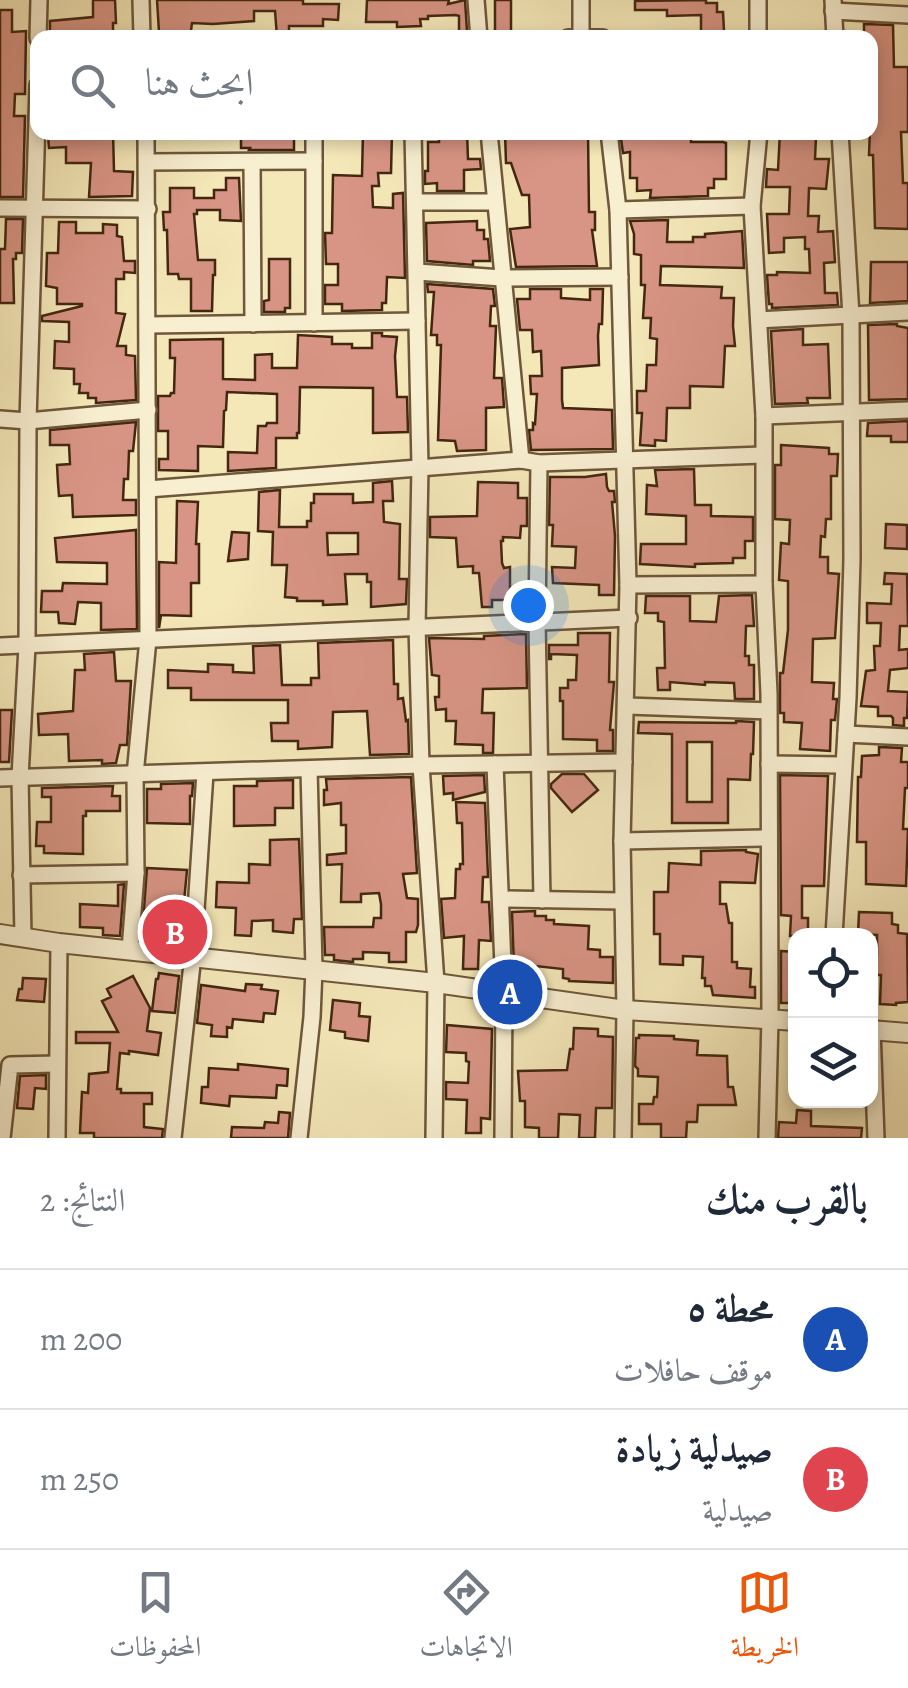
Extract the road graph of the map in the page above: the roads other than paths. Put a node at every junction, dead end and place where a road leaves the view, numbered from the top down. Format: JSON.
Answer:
{"nodes":[{"id":1,"x":39,"y":0,"type":"edge"},
{"id":2,"x":140,"y":0,"type":"edge"},
{"id":3,"x":476,"y":0,"type":"edge"},
{"id":4,"x":581,"y":0,"type":"edge"},
{"id":5,"x":758,"y":0,"type":"edge"},
{"id":6,"x":833,"y":6,"type":"edge"},
{"id":7,"x":908,"y":15,"type":"edge"},
{"id":8,"x":38,"y":30,"type":"edge"},
{"id":9,"x":142,"y":30,"type":"edge"},
{"id":10,"x":479,"y":30,"type":"edge"},
{"id":11,"x":581,"y":30,"type":"edge"},
{"id":12,"x":758,"y":30,"type":"edge"},
{"id":13,"x":37,"y":140,"type":"edge"},
{"id":14,"x":146,"y":140,"type":"edge"},
{"id":15,"x":314,"y":140,"type":"edge"},
{"id":16,"x":413,"y":140,"type":"edge"},
{"id":17,"x":489,"y":140,"type":"edge"},
{"id":18,"x":610,"y":140,"type":"edge"},
{"id":19,"x":758,"y":140,"type":"edge"},
{"id":20,"x":840,"y":140,"type":"edge"},
{"id":21,"x":147,"y":162,"type":"junction"},
{"id":22,"x":252,"y":162,"type":"junction"},
{"id":23,"x":314,"y":162,"type":"junction"},
{"id":24,"x":416,"y":202,"type":"junction"},
{"id":25,"x":495,"y":202,"type":"junction"},
{"id":26,"x":752,"y":206,"type":"junction"},
{"id":27,"x":0,"y":208,"type":"edge"},
{"id":28,"x":35,"y":208,"type":"junction"},
{"id":29,"x":148,"y":209,"type":"junction"},
{"id":30,"x":618,"y":210,"type":"junction"},
{"id":31,"x":418,"y":272,"type":"junction"},
{"id":32,"x":620,"y":277,"type":"junction"},
{"id":33,"x":502,"y":278,"type":"junction"},
{"id":34,"x":908,"y":312,"type":"edge"},
{"id":35,"x":851,"y":316,"type":"junction"},
{"id":36,"x":759,"y":320,"type":"junction"},
{"id":37,"x":418,"y":321,"type":"junction"},
{"id":38,"x":314,"y":323,"type":"junction"},
{"id":39,"x":148,"y":324,"type":"junction"},
{"id":40,"x":253,"y":324,"type":"junction"},
{"id":41,"x":148,"y":410,"type":"junction"},
{"id":42,"x":908,"y":410,"type":"edge"},
{"id":43,"x":850,"y":414,"type":"junction"},
{"id":44,"x":764,"y":416,"type":"junction"},
{"id":45,"x":0,"y":420,"type":"edge"},
{"id":46,"x":28,"y":420,"type":"junction"},
{"id":47,"x":763,"y":455,"type":"junction"},
{"id":48,"x":626,"y":459,"type":"junction"},
{"id":49,"x":521,"y":460,"type":"junction"},
{"id":50,"x":540,"y":463,"type":"junction"},
{"id":51,"x":420,"y":467,"type":"junction"},
{"id":52,"x":148,"y":489,"type":"junction"},
{"id":53,"x":764,"y":584,"type":"junction"},
{"id":54,"x":628,"y":585,"type":"junction"},
{"id":55,"x":628,"y":618,"type":"junction"},
{"id":56,"x":537,"y":621,"type":"junction"},
{"id":57,"x":417,"y":627,"type":"junction"},
{"id":58,"x":148,"y":639,"type":"junction"},
{"id":59,"x":0,"y":646,"type":"edge"},
{"id":60,"x":27,"y":646,"type":"junction"},
{"id":61,"x":626,"y":706,"type":"junction"},
{"id":62,"x":768,"y":711,"type":"junction"},
{"id":63,"x":846,"y":734,"type":"junction"},
{"id":64,"x":908,"y":737,"type":"edge"},
{"id":65,"x":624,"y":762,"type":"junction"},
{"id":66,"x":540,"y":763,"type":"junction"},
{"id":67,"x":495,"y":764,"type":"junction"},
{"id":68,"x":769,"y":764,"type":"junction"},
{"id":69,"x":420,"y":765,"type":"junction"},
{"id":70,"x":842,"y":765,"type":"junction"},
{"id":71,"x":308,"y":769,"type":"junction"},
{"id":72,"x":205,"y":773,"type":"junction"},
{"id":73,"x":135,"y":775,"type":"junction"},
{"id":74,"x":0,"y":778,"type":"edge"},
{"id":75,"x":20,"y":778,"type":"junction"},
{"id":76,"x":768,"y":838,"type":"junction"},
{"id":77,"x":622,"y":841,"type":"junction"},
{"id":78,"x":136,"y":873,"type":"junction"},
{"id":79,"x":22,"y":875,"type":"junction"},
{"id":80,"x":502,"y":899,"type":"junction"},
{"id":81,"x":542,"y":900,"type":"junction"},
{"id":82,"x":622,"y":901,"type":"junction"},
{"id":83,"x":834,"y":928,"type":"edge"},
{"id":84,"x":0,"y":934,"type":"edge"},
{"id":85,"x":23,"y":937,"type":"junction"},
{"id":86,"x":59,"y":943,"type":"junction"},
{"id":87,"x":130,"y":950,"type":"junction"},
{"id":88,"x":193,"y":956,"type":"junction"},
{"id":89,"x":314,"y":969,"type":"junction"},
{"id":90,"x":436,"y":983,"type":"junction"},
{"id":91,"x":504,"y":992,"type":"junction"},
{"id":92,"x":625,"y":1010,"type":"junction"},
{"id":93,"x":770,"y":1018,"type":"junction"},
{"id":94,"x":788,"y":1020,"type":"edge"},
{"id":95,"x":878,"y":1031,"type":"edge"},
{"id":96,"x":908,"y":1033,"type":"edge"},
{"id":97,"x":57,"y":1064,"type":"junction"},
{"id":98,"x":875,"y":1108,"type":"edge"},
{"id":99,"x":2,"y":1138,"type":"edge"},
{"id":100,"x":57,"y":1138,"type":"edge"},
{"id":101,"x":173,"y":1138,"type":"edge"},
{"id":102,"x":299,"y":1138,"type":"edge"},
{"id":103,"x":434,"y":1138,"type":"edge"},
{"id":104,"x":503,"y":1138,"type":"edge"},
{"id":105,"x":623,"y":1138,"type":"edge"},
{"id":106,"x":766,"y":1138,"type":"edge"},
{"id":107,"x":876,"y":1138,"type":"edge"}],
"edges":[{"from":1,"to":8,"type":"street"},
{"from":2,"to":9,"type":"street"},
{"from":3,"to":10,"type":"street"},
{"from":4,"to":11,"type":"street"},
{"from":5,"to":12,"type":"street"},
{"from":6,"to":7,"type":"street"},
{"from":13,"to":28,"type":"street"},
{"from":14,"to":21,"type":"street"},
{"from":15,"to":23,"type":"street"},
{"from":16,"to":24,"type":"street"},
{"from":17,"to":25,"type":"street"},
{"from":18,"to":30,"type":"street"},
{"from":19,"to":26,"type":"street"},
{"from":20,"to":35,"type":"street"},
{"from":21,"to":22,"type":"street"},
{"from":21,"to":29,"type":"street"},
{"from":22,"to":23,"type":"street"},
{"from":22,"to":40,"type":"street"},
{"from":23,"to":38,"type":"street"},
{"from":24,"to":25,"type":"street"},
{"from":24,"to":31,"type":"street"},
{"from":25,"to":33,"type":"street"},
{"from":26,"to":30,"type":"street"},
{"from":26,"to":36,"type":"street"},
{"from":27,"to":28,"type":"street"},
{"from":28,"to":29,"type":"street"},
{"from":28,"to":46,"type":"street"},
{"from":29,"to":39,"type":"street"},
{"from":30,"to":32,"type":"street"},
{"from":31,"to":33,"type":"street"},
{"from":31,"to":37,"type":"street"},
{"from":32,"to":33,"type":"street"},
{"from":32,"to":48,"type":"street"},
{"from":33,"to":49,"type":"street"},
{"from":34,"to":35,"type":"street"},
{"from":35,"to":36,"type":"street"},
{"from":35,"to":43,"type":"street"},
{"from":36,"to":44,"type":"street"},
{"from":37,"to":38,"type":"street"},
{"from":37,"to":51,"type":"street"},
{"from":38,"to":40,"type":"street"},
{"from":39,"to":40,"type":"street"},
{"from":39,"to":41,"type":"street"},
{"from":41,"to":46,"type":"street"},
{"from":41,"to":52,"type":"street"},
{"from":42,"to":43,"type":"street"},
{"from":43,"to":44,"type":"street"},
{"from":43,"to":63,"type":"street"},
{"from":44,"to":47,"type":"street"},
{"from":45,"to":46,"type":"street"},
{"from":46,"to":60,"type":"street"},
{"from":47,"to":48,"type":"street"},
{"from":47,"to":53,"type":"street"},
{"from":48,"to":50,"type":"street"},
{"from":48,"to":54,"type":"street"},
{"from":49,"to":50,"type":"street"},
{"from":49,"to":51,"type":"street"},
{"from":50,"to":56,"type":"street"},
{"from":51,"to":52,"type":"street"},
{"from":51,"to":57,"type":"street"},
{"from":52,"to":58,"type":"street"},
{"from":53,"to":54,"type":"street"},
{"from":53,"to":62,"type":"street"},
{"from":54,"to":55,"type":"street"},
{"from":55,"to":56,"type":"street"},
{"from":55,"to":61,"type":"street"},
{"from":56,"to":57,"type":"street"},
{"from":56,"to":66,"type":"street"},
{"from":57,"to":58,"type":"street"},
{"from":57,"to":69,"type":"street"},
{"from":58,"to":60,"type":"street"},
{"from":58,"to":73,"type":"street"},
{"from":59,"to":60,"type":"street"},
{"from":60,"to":75,"type":"street"},
{"from":61,"to":62,"type":"street"},
{"from":61,"to":65,"type":"street"},
{"from":62,"to":68,"type":"street"},
{"from":63,"to":64,"type":"street"},
{"from":63,"to":70,"type":"street"},
{"from":65,"to":66,"type":"street"},
{"from":65,"to":77,"type":"street"},
{"from":66,"to":67,"type":"street"},
{"from":66,"to":81,"type":"street"},
{"from":67,"to":69,"type":"street"},
{"from":67,"to":80,"type":"street"},
{"from":68,"to":70,"type":"street"},
{"from":68,"to":76,"type":"street"},
{"from":69,"to":71,"type":"street"},
{"from":69,"to":90,"type":"street"},
{"from":70,"to":83,"type":"street"},
{"from":71,"to":72,"type":"street"},
{"from":71,"to":89,"type":"street"},
{"from":72,"to":73,"type":"street"},
{"from":72,"to":88,"type":"street"},
{"from":73,"to":75,"type":"street"},
{"from":73,"to":78,"type":"street"},
{"from":74,"to":75,"type":"street"},
{"from":75,"to":79,"type":"street"},
{"from":76,"to":77,"type":"street"},
{"from":76,"to":93,"type":"street"},
{"from":77,"to":82,"type":"street"},
{"from":78,"to":79,"type":"street"},
{"from":78,"to":87,"type":"street"},
{"from":79,"to":85,"type":"street"},
{"from":80,"to":81,"type":"street"},
{"from":80,"to":91,"type":"street"},
{"from":81,"to":82,"type":"street"},
{"from":82,"to":92,"type":"street"},
{"from":84,"to":85,"type":"street"},
{"from":85,"to":86,"type":"street"},
{"from":86,"to":87,"type":"street"},
{"from":86,"to":97,"type":"street"},
{"from":87,"to":88,"type":"street"},
{"from":88,"to":89,"type":"street"},
{"from":88,"to":101,"type":"street"},
{"from":89,"to":90,"type":"street"},
{"from":89,"to":102,"type":"street"},
{"from":90,"to":91,"type":"street"},
{"from":90,"to":103,"type":"street"},
{"from":91,"to":92,"type":"street"},
{"from":91,"to":104,"type":"street"},
{"from":92,"to":93,"type":"street"},
{"from":92,"to":105,"type":"street"},
{"from":93,"to":94,"type":"street"},
{"from":93,"to":106,"type":"street"},
{"from":95,"to":96,"type":"street"},
{"from":97,"to":99,"type":"street"},
{"from":97,"to":100,"type":"street"},
{"from":98,"to":107,"type":"street"}]}
